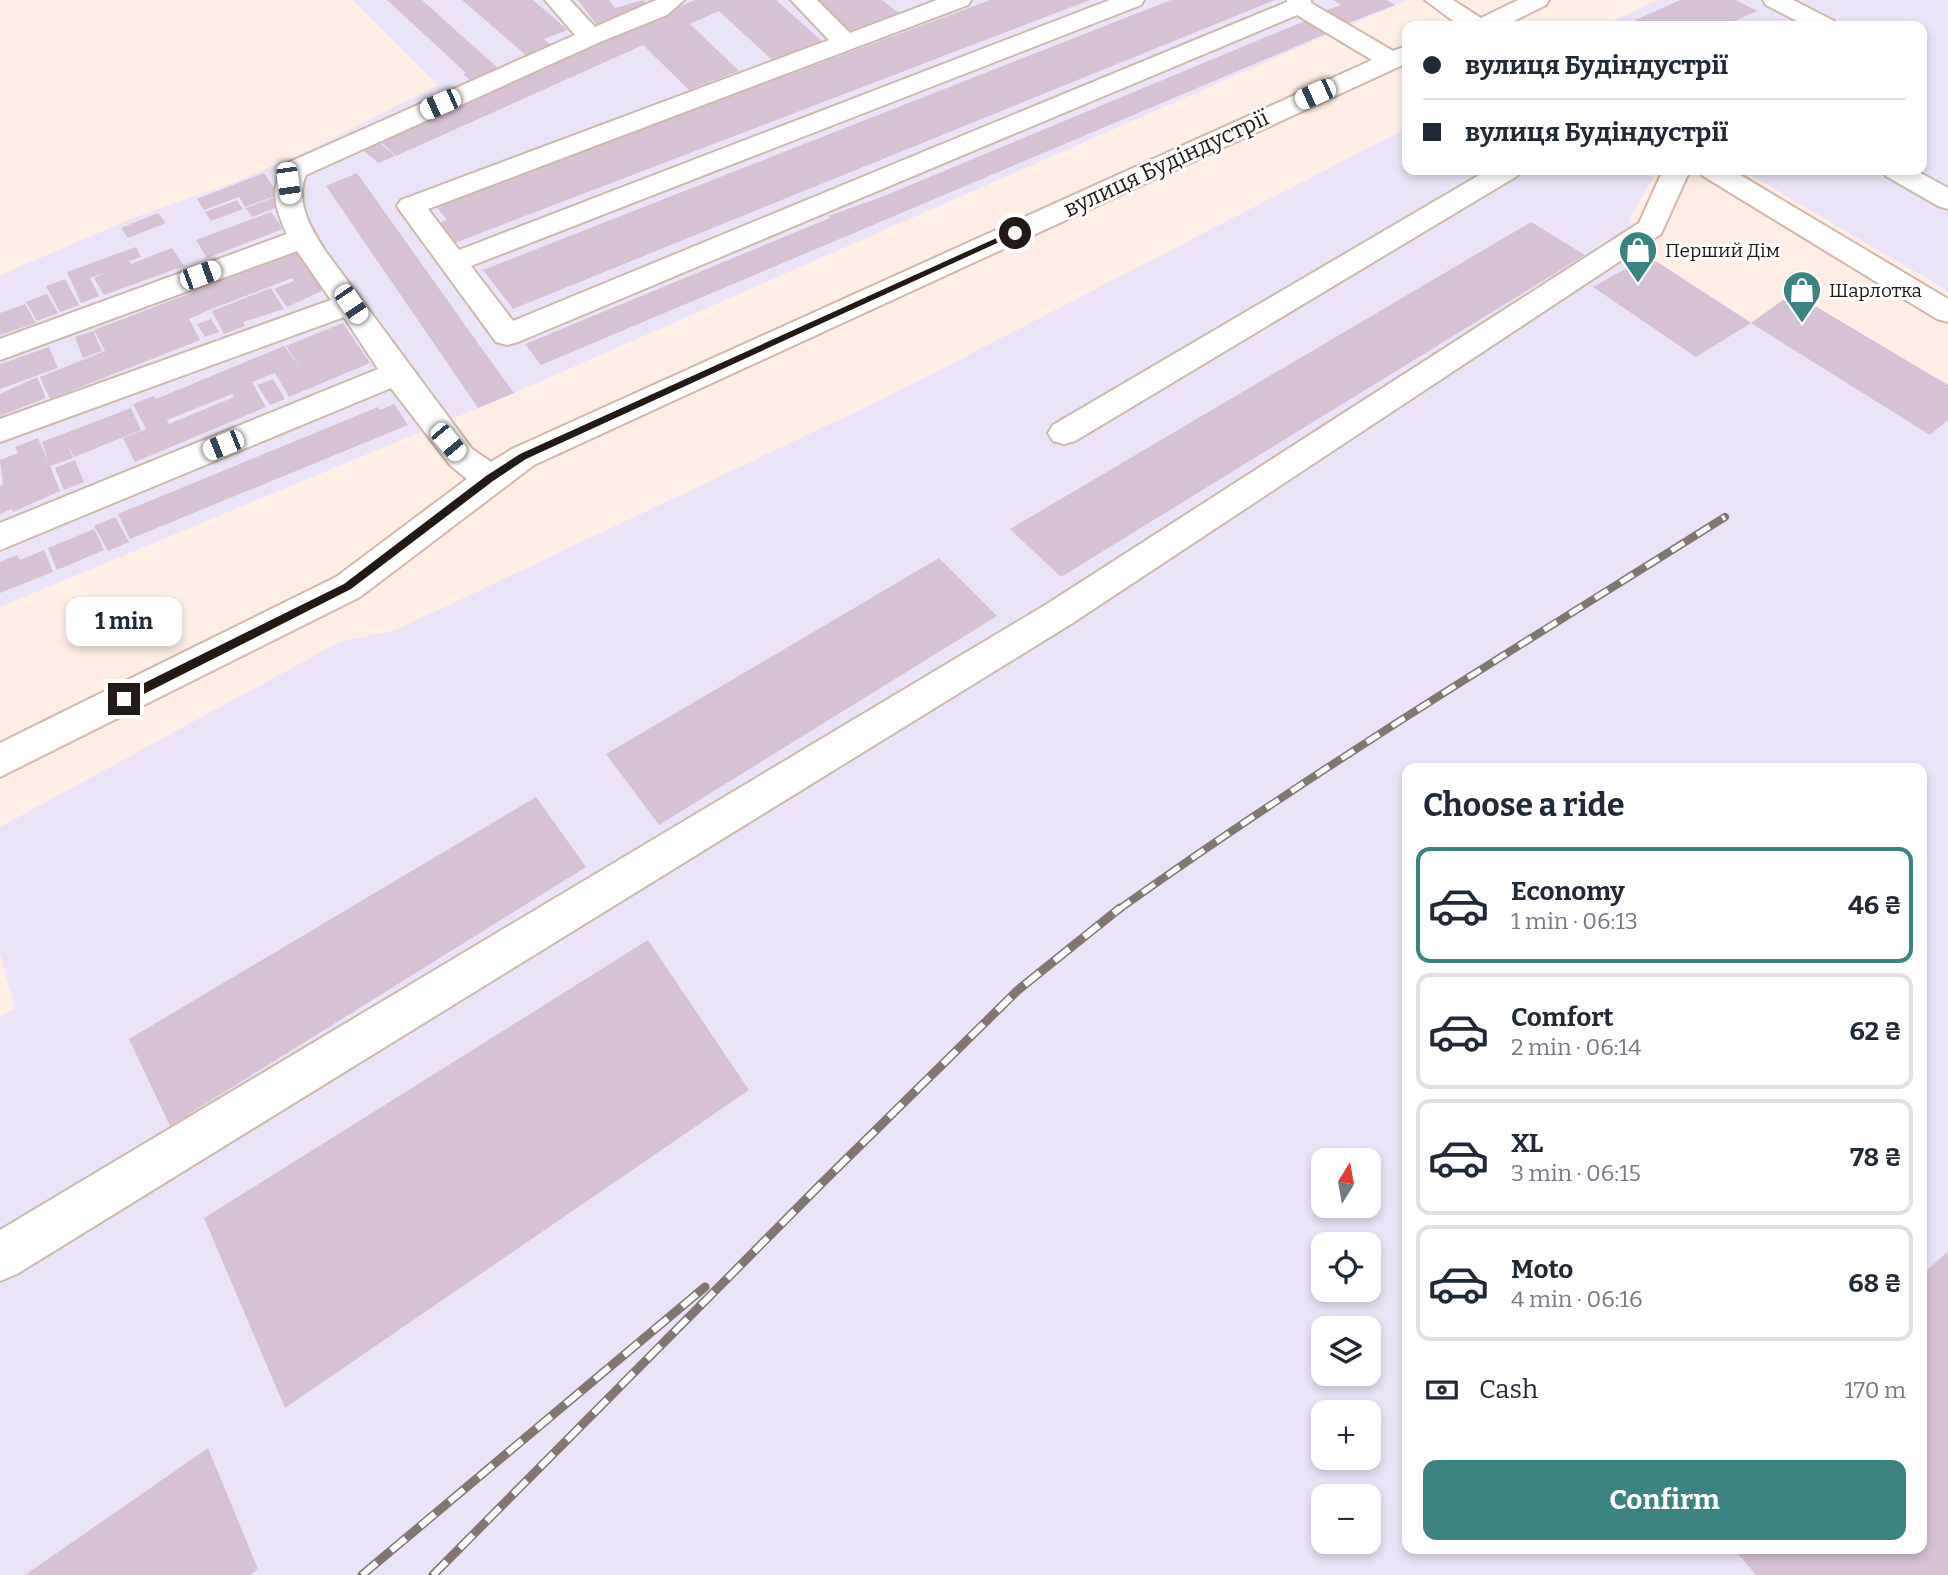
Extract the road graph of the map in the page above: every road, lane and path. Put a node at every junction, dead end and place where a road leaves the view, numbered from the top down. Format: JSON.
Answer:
{"nodes":[{"id":1,"x":556,"y":0,"type":"edge"},
{"id":2,"x":672,"y":0,"type":"edge"},
{"id":3,"x":803,"y":0,"type":"edge"},
{"id":4,"x":959,"y":0,"type":"edge"},
{"id":5,"x":1132,"y":0,"type":"edge"},
{"id":6,"x":1437,"y":0,"type":"edge"},
{"id":7,"x":1537,"y":0,"type":"edge"},
{"id":8,"x":1775,"y":0,"type":"edge"},
{"id":9,"x":1299,"y":3,"type":"edge"},
{"id":10,"x":910,"y":8,"type":"edge"},
{"id":11,"x":1468,"y":21,"type":"edge"},
{"id":12,"x":1495,"y":21,"type":"edge"},
{"id":13,"x":1815,"y":21,"type":"edge"},
{"id":14,"x":591,"y":37,"type":"junction"},
{"id":15,"x":846,"y":44,"type":"junction"},
{"id":16,"x":1399,"y":57,"type":"edge"},
{"id":17,"x":1499,"y":175,"type":"edge"},
{"id":18,"x":1674,"y":175,"type":"edge"},
{"id":19,"x":1721,"y":175,"type":"edge"},
{"id":20,"x":1905,"y":175,"type":"edge"},
{"id":21,"x":1948,"y":200,"type":"edge"},
{"id":22,"x":301,"y":239,"type":"junction"},
{"id":23,"x":454,"y":262,"type":"junction"},
{"id":24,"x":351,"y":304,"type":"junction"},
{"id":25,"x":1948,"y":312,"type":"edge"},
{"id":26,"x":0,"y":349,"type":"edge"},
{"id":27,"x":397,"y":373,"type":"junction"},
{"id":28,"x":0,"y":431,"type":"edge"},
{"id":29,"x":1064,"y":433,"type":"dead end"},
{"id":30,"x":490,"y":479,"type":"junction"},
{"id":31,"x":0,"y":537,"type":"edge"},
{"id":32,"x":0,"y":761,"type":"edge"},
{"id":33,"x":0,"y":1257,"type":"edge"}],
"edges":[{"from":1,"to":14,"type":"street"},
{"from":2,"to":14,"type":"street"},
{"from":3,"to":15,"type":"street"},
{"from":4,"to":10,"type":"street"},
{"from":5,"to":23,"type":"street"},
{"from":6,"to":11,"type":"street"},
{"from":7,"to":12,"type":"street"},
{"from":8,"to":13,"type":"street"},
{"from":9,"to":16,"type":"street"},
{"from":9,"to":23,"type":"street"},
{"from":10,"to":15,"type":"street"},
{"from":14,"to":22,"type":"street"},
{"from":15,"to":23,"type":"street"},
{"from":16,"to":30,"type":"street","name":"вулиця Будіндустрії"},
{"from":17,"to":29,"type":"street"},
{"from":18,"to":33,"type":"street"},
{"from":19,"to":25,"type":"street"},
{"from":20,"to":21,"type":"street"},
{"from":22,"to":24,"type":"street"},
{"from":22,"to":26,"type":"street"},
{"from":24,"to":27,"type":"street"},
{"from":24,"to":28,"type":"street"},
{"from":27,"to":30,"type":"street"},
{"from":27,"to":31,"type":"street"},
{"from":30,"to":32,"type":"street","name":"вулиця Будіндустрії"}]}
